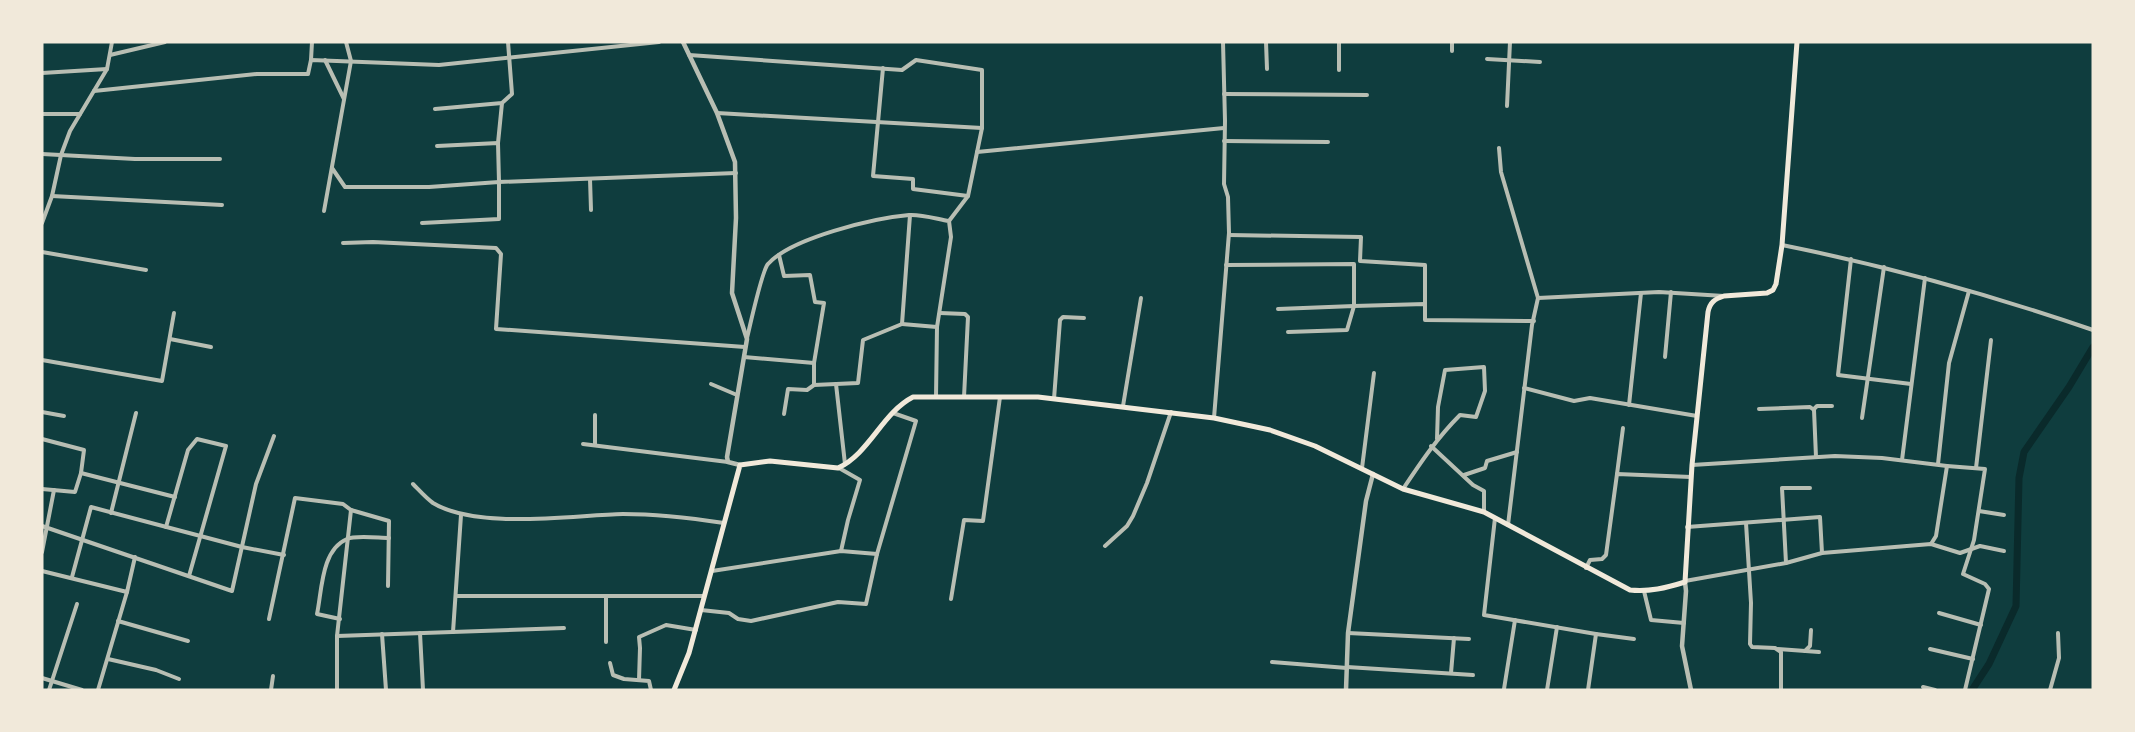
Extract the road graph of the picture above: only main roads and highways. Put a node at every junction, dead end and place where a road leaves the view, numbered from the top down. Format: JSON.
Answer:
{"nodes":[{"id":1,"x":1797,"y":42,"type":"edge"},
{"id":2,"x":674,"y":690,"type":"edge"}],
"edges":[{"from":1,"to":2,"type":"main road"}]}
